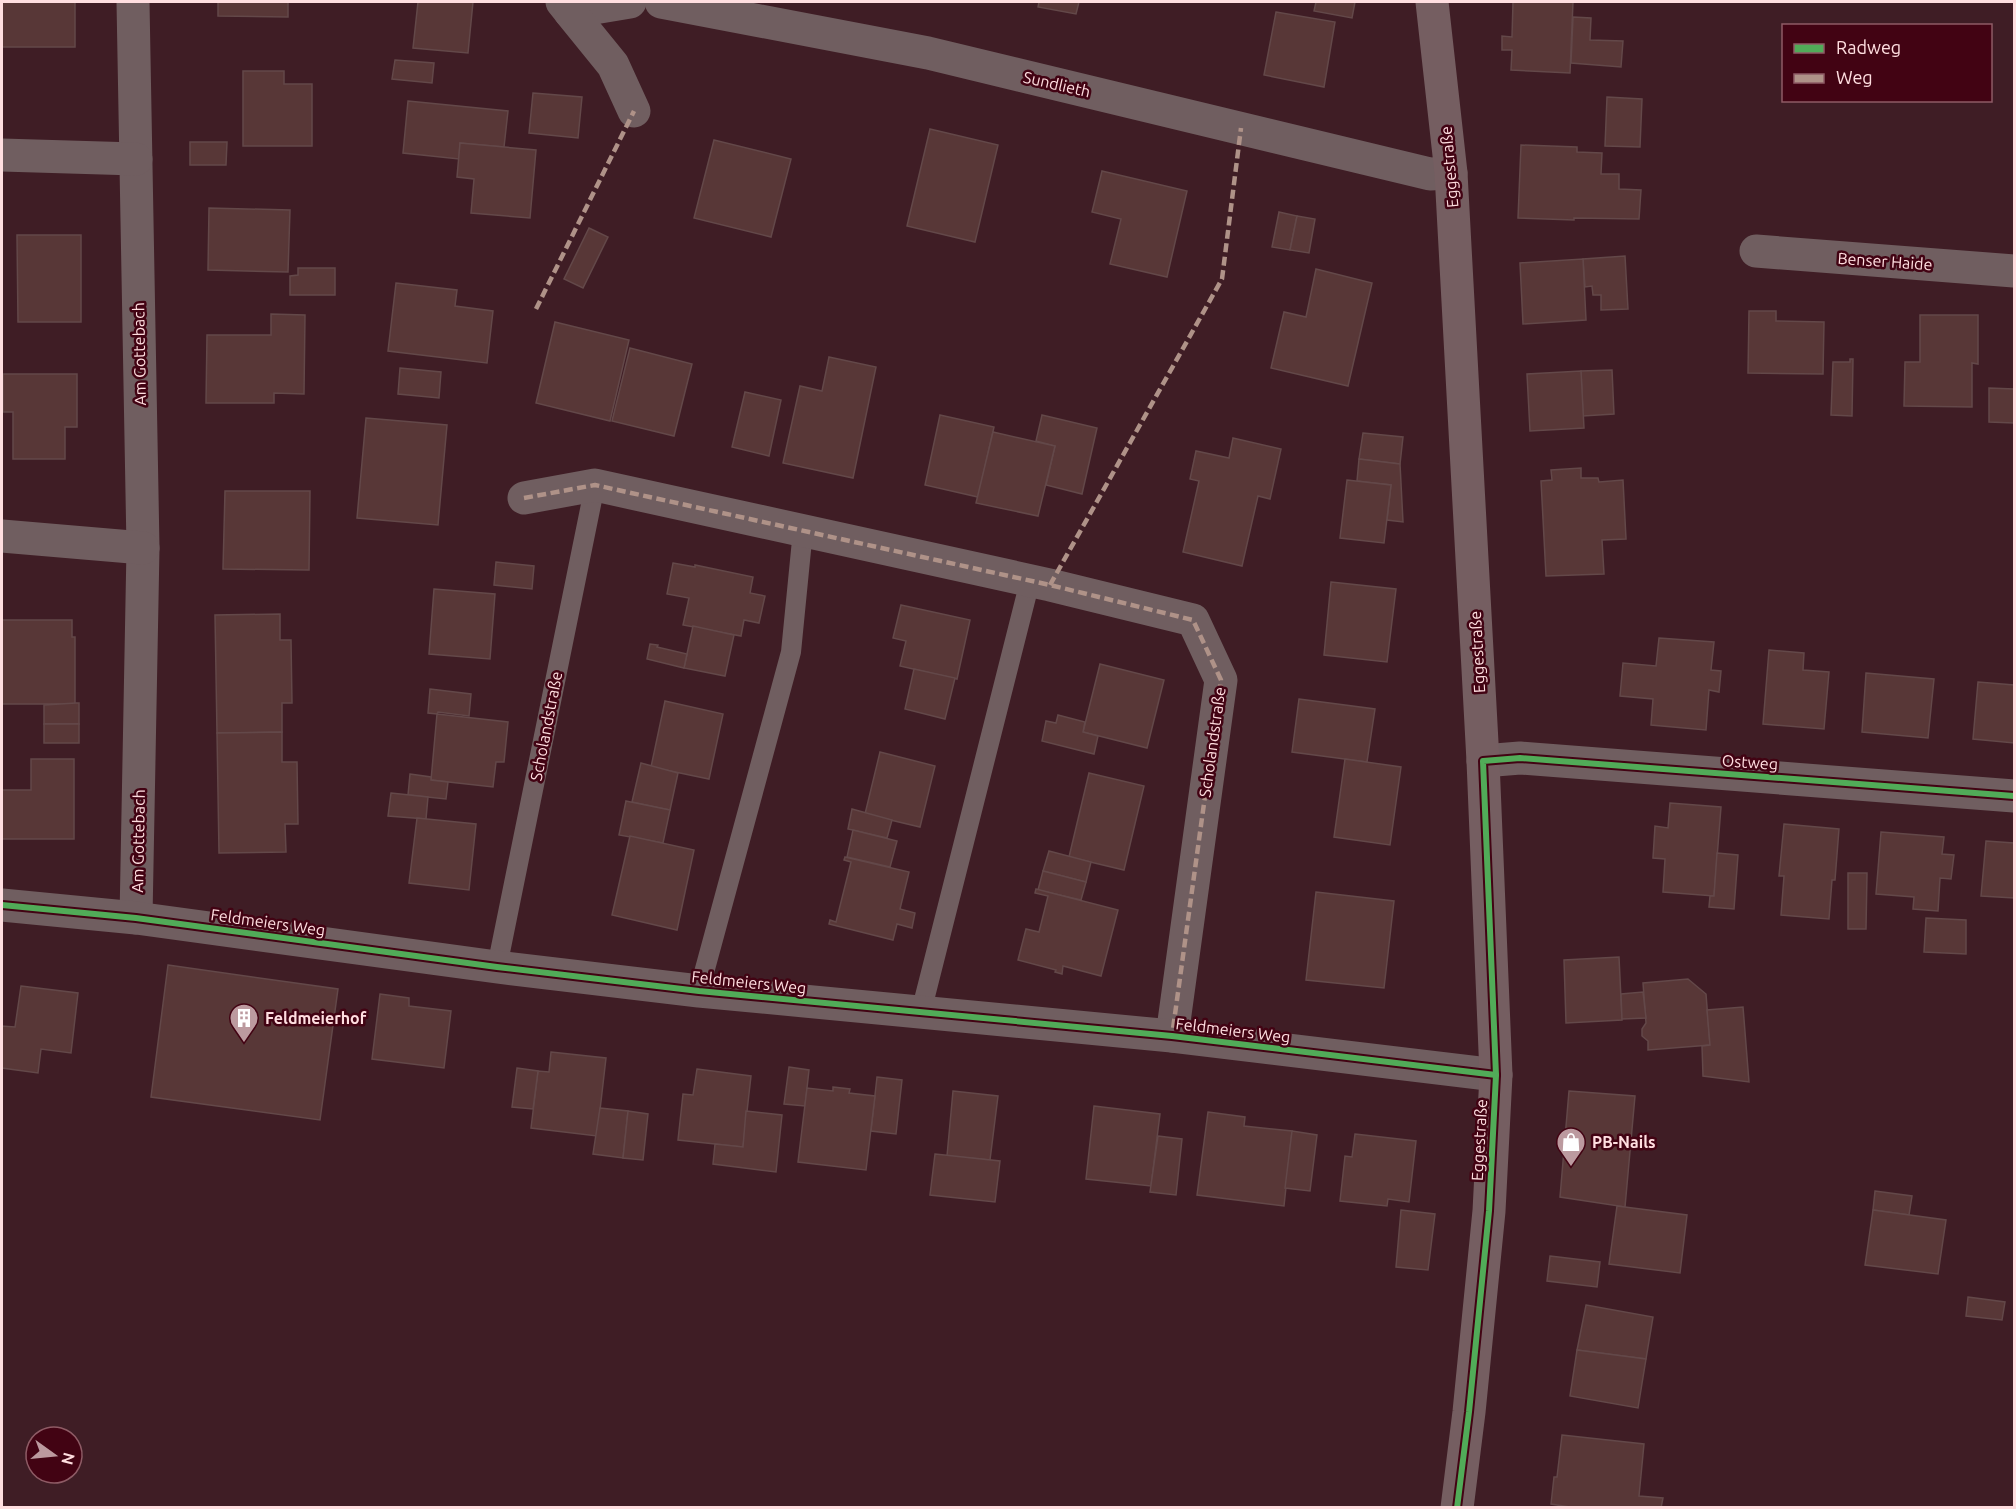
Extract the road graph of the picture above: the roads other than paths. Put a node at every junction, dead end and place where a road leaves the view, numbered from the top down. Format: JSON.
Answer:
{"nodes":[{"id":1,"x":133,"y":2,"type":"edge"},
{"id":2,"x":630,"y":2,"type":"edge"},
{"id":3,"x":661,"y":2,"type":"edge"},
{"id":4,"x":1432,"y":2,"type":"edge"},
{"id":5,"x":566,"y":7,"type":"edge"},
{"id":6,"x":634,"y":111,"type":"dead end"},
{"id":7,"x":2,"y":155,"type":"edge"},
{"id":8,"x":136,"y":159,"type":"junction"},
{"id":9,"x":1450,"y":173,"type":"junction"},
{"id":10,"x":1756,"y":252,"type":"dead end"},
{"id":11,"x":2014,"y":271,"type":"edge"},
{"id":12,"x":594,"y":485,"type":"junction"},
{"id":13,"x":524,"y":498,"type":"dead end"},
{"id":14,"x":803,"y":530,"type":"junction"},
{"id":15,"x":2,"y":536,"type":"edge"},
{"id":16,"x":143,"y":549,"type":"junction"},
{"id":17,"x":1030,"y":581,"type":"junction"},
{"id":18,"x":1483,"y":761,"type":"junction"},
{"id":19,"x":2014,"y":796,"type":"edge"},
{"id":20,"x":2,"y":905,"type":"edge"},
{"id":21,"x":136,"y":918,"type":"junction"},
{"id":22,"x":497,"y":967,"type":"junction"},
{"id":23,"x":699,"y":991,"type":"junction"},
{"id":24,"x":921,"y":1012,"type":"junction"},
{"id":25,"x":1172,"y":1036,"type":"junction"},
{"id":26,"x":1496,"y":1075,"type":"junction"},
{"id":27,"x":1457,"y":1508,"type":"edge"}],
"edges":[{"from":1,"to":8,"type":"street","name":"Am Gottebach"},
{"from":2,"to":5,"type":"street"},
{"from":3,"to":9,"type":"street","name":"Sundlieth"},
{"from":4,"to":9,"type":"main road","name":"Eggestraße"},
{"from":5,"to":6,"type":"street"},
{"from":7,"to":8,"type":"street"},
{"from":8,"to":16,"type":"street","name":"Am Gottebach"},
{"from":9,"to":18,"type":"main road","name":"Eggestraße"},
{"from":10,"to":11,"type":"street","name":"Benser Haide"},
{"from":12,"to":13,"type":"street","name":"Scholandstraße"},
{"from":12,"to":14,"type":"street","name":"Scholandstraße"},
{"from":12,"to":22,"type":"lane","name":"Scholandstraße"},
{"from":14,"to":17,"type":"street","name":"Scholandstraße"},
{"from":14,"to":23,"type":"lane"},
{"from":15,"to":16,"type":"street"},
{"from":16,"to":21,"type":"street","name":"Am Gottebach"},
{"from":17,"to":24,"type":"lane"},
{"from":17,"to":25,"type":"street","name":"Scholandstraße"},
{"from":18,"to":19,"type":"street","name":"Ostweg"},
{"from":18,"to":26,"type":"main road","name":"Eggestraße"},
{"from":20,"to":21,"type":"street","name":"Feldmeiers Weg"},
{"from":21,"to":22,"type":"street","name":"Feldmeiers Weg"},
{"from":22,"to":23,"type":"street","name":"Feldmeiers Weg"},
{"from":23,"to":24,"type":"street","name":"Feldmeiers Weg"},
{"from":24,"to":25,"type":"street","name":"Feldmeiers Weg"},
{"from":25,"to":26,"type":"street","name":"Feldmeiers Weg"},
{"from":26,"to":27,"type":"main road","name":"Eggestraße"}]}
